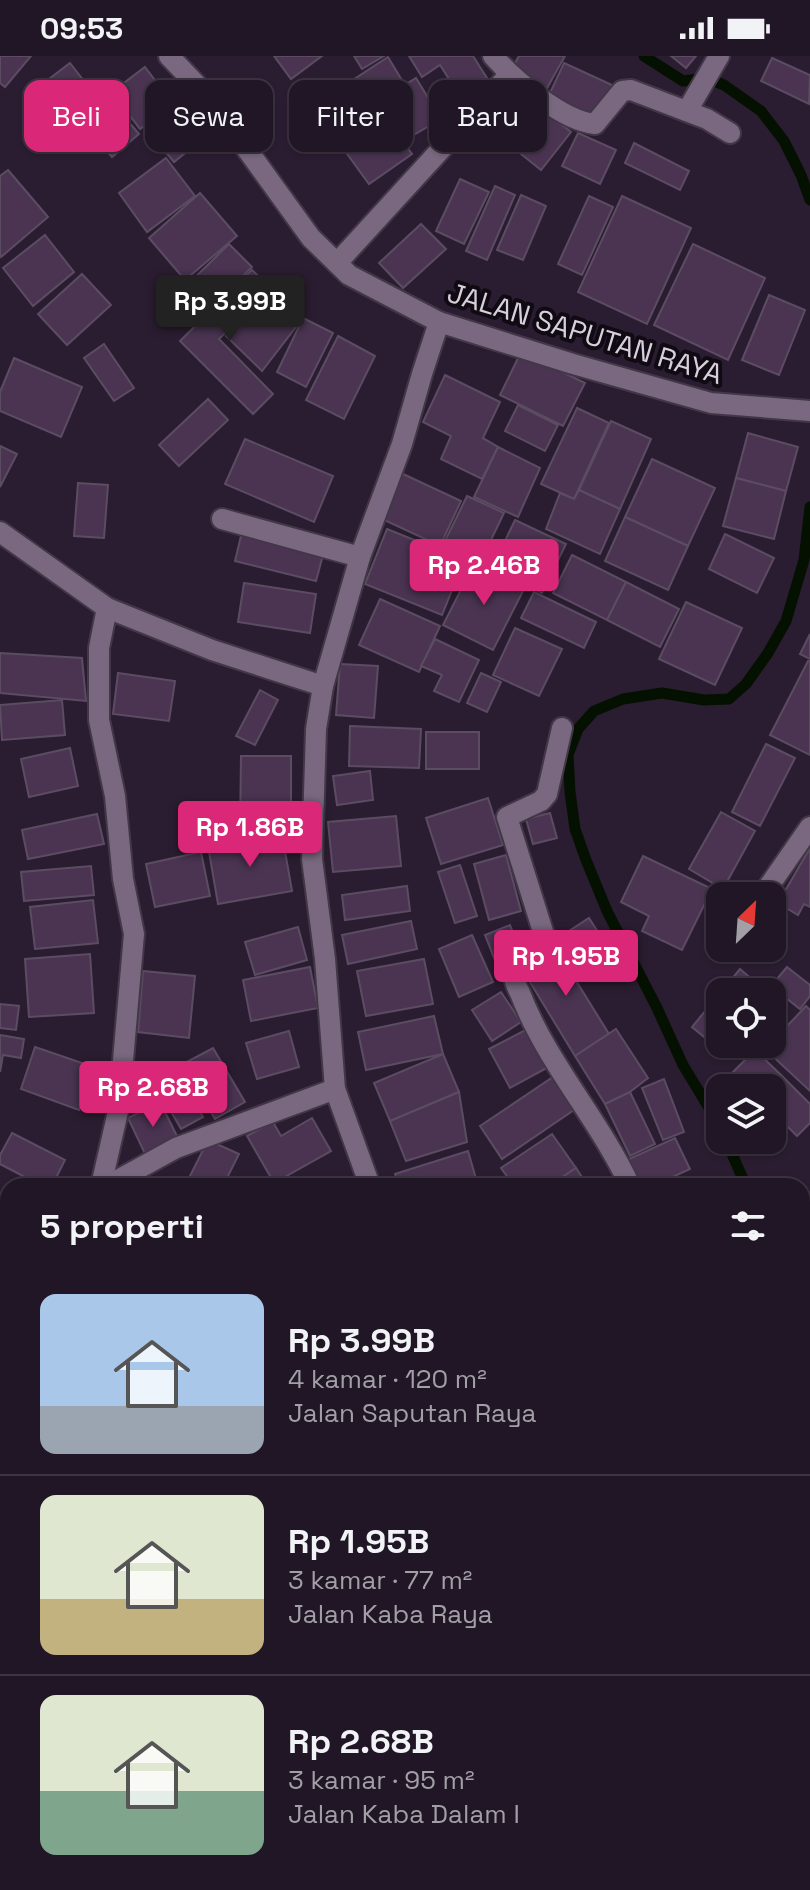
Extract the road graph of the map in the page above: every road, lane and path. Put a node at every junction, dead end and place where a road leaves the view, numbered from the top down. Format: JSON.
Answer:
{"nodes":[{"id":1,"x":169,"y":56,"type":"edge"},
{"id":2,"x":493,"y":56,"type":"edge"},
{"id":3,"x":716,"y":61,"type":"edge"},
{"id":4,"x":509,"y":75,"type":"junction"},
{"id":5,"x":687,"y":111,"type":"junction"},
{"id":6,"x":730,"y":133,"type":"dead end"},
{"id":7,"x":337,"y":263,"type":"junction"},
{"id":8,"x":439,"y":322,"type":"junction"},
{"id":9,"x":810,"y":411,"type":"edge"},
{"id":10,"x":222,"y":519,"type":"dead end"},
{"id":11,"x":0,"y":532,"type":"edge"},
{"id":12,"x":360,"y":557,"type":"junction"},
{"id":13,"x":107,"y":608,"type":"junction"},
{"id":14,"x":323,"y":686,"type":"junction"},
{"id":15,"x":562,"y":728,"type":"dead end"},
{"id":16,"x":810,"y":827,"type":"edge"},
{"id":17,"x":772,"y":882,"type":"edge"},
{"id":18,"x":335,"y":1089,"type":"junction"},
{"id":19,"x":103,"y":1178,"type":"edge"},
{"id":20,"x":122,"y":1178,"type":"edge"},
{"id":21,"x":367,"y":1178,"type":"edge"},
{"id":22,"x":625,"y":1178,"type":"edge"}],
"edges":[{"from":1,"to":7,"type":"street","name":"JALAN SAPUTAN RAYA"},
{"from":2,"to":4,"type":"street"},
{"from":3,"to":5,"type":"street"},
{"from":4,"to":5,"type":"street"},
{"from":4,"to":7,"type":"street"},
{"from":5,"to":6,"type":"street"},
{"from":7,"to":8,"type":"street","name":"JALAN SAPUTAN RAYA"},
{"from":8,"to":9,"type":"street","name":"JALAN SAPUTAN RAYA"},
{"from":8,"to":12,"type":"street"},
{"from":10,"to":12,"type":"street"},
{"from":11,"to":13,"type":"street"},
{"from":12,"to":14,"type":"street"},
{"from":13,"to":14,"type":"street"},
{"from":13,"to":19,"type":"street"},
{"from":14,"to":18,"type":"street"},
{"from":15,"to":22,"type":"street"},
{"from":16,"to":17,"type":"street"},
{"from":18,"to":20,"type":"street"},
{"from":18,"to":21,"type":"street"}]}
